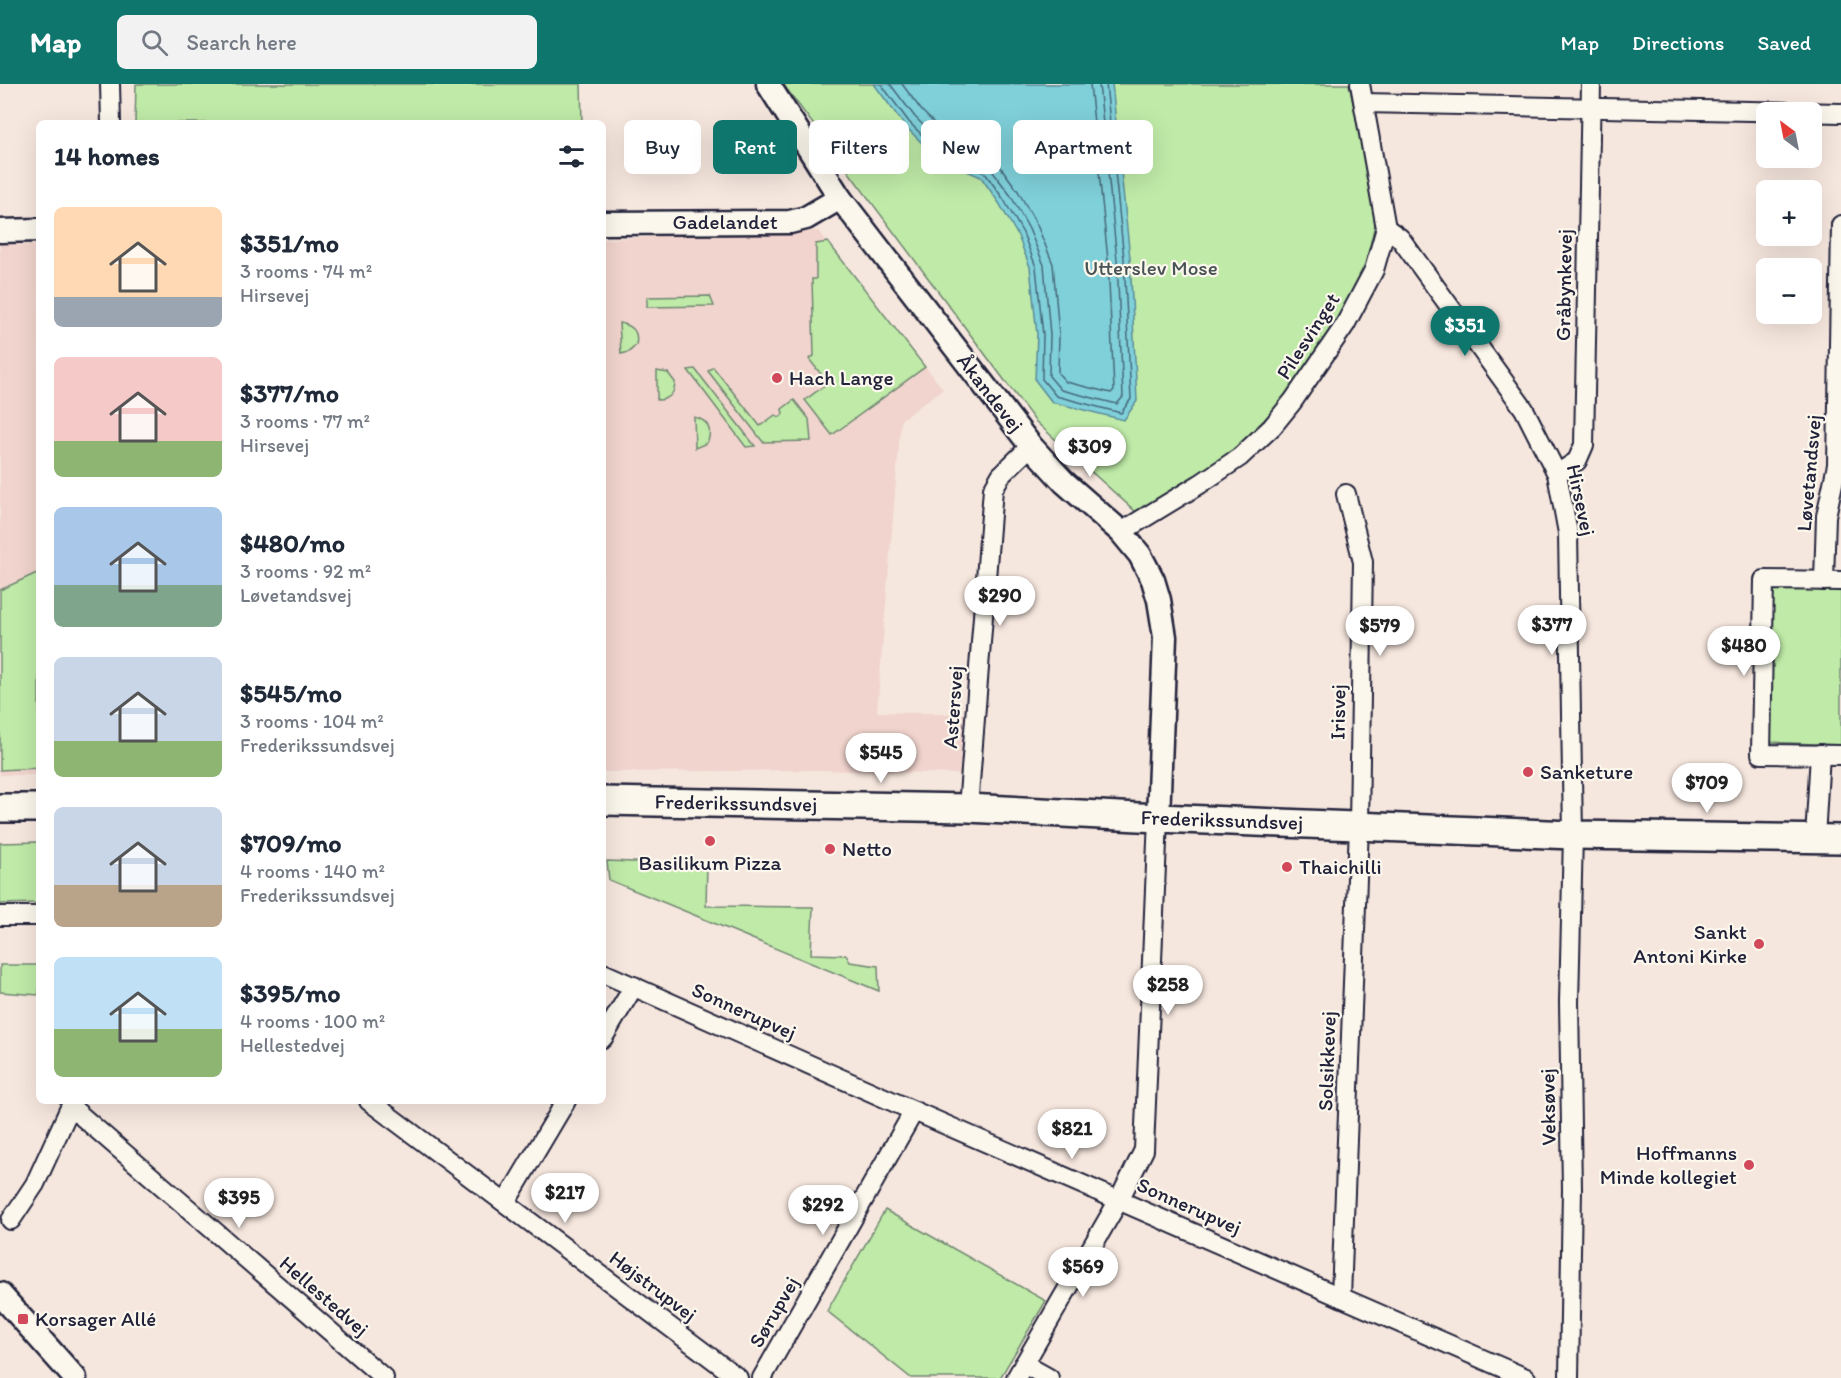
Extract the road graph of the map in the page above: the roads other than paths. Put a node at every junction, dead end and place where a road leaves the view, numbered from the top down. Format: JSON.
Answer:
{"nodes":[{"id":1,"x":110,"y":84,"type":"edge"},
{"id":2,"x":768,"y":84,"type":"edge"},
{"id":3,"x":1360,"y":84,"type":"edge"},
{"id":4,"x":1590,"y":84,"type":"edge"},
{"id":5,"x":1364,"y":103,"type":"junction"},
{"id":6,"x":1590,"y":108,"type":"junction"},
{"id":7,"x":1841,"y":113,"type":"edge"},
{"id":8,"x":111,"y":120,"type":"edge"},
{"id":9,"x":840,"y":198,"type":"junction"},
{"id":10,"x":606,"y":223,"type":"edge"},
{"id":11,"x":1841,"y":225,"type":"edge"},
{"id":12,"x":1386,"y":228,"type":"junction"},
{"id":13,"x":36,"y":230,"type":"edge"},
{"id":14,"x":0,"y":231,"type":"edge"},
{"id":15,"x":1031,"y":446,"type":"junction"},
{"id":16,"x":1557,"y":474,"type":"junction"},
{"id":17,"x":1346,"y":494,"type":"dead end"},
{"id":18,"x":1121,"y":532,"type":"junction"},
{"id":19,"x":1832,"y":581,"type":"edge"},
{"id":20,"x":1820,"y":754,"type":"junction"},
{"id":21,"x":1841,"y":755,"type":"edge"},
{"id":22,"x":606,"y":801,"type":"edge"},
{"id":23,"x":0,"y":808,"type":"edge"},
{"id":24,"x":36,"y":808,"type":"edge"},
{"id":25,"x":969,"y":808,"type":"junction"},
{"id":26,"x":1158,"y":818,"type":"junction"},
{"id":27,"x":1359,"y":826,"type":"junction"},
{"id":28,"x":1573,"y":835,"type":"junction"},
{"id":29,"x":1828,"y":838,"type":"edge"},
{"id":30,"x":36,"y":915,"type":"edge"},
{"id":31,"x":0,"y":916,"type":"edge"},
{"id":32,"x":606,"y":974,"type":"edge"},
{"id":33,"x":634,"y":986,"type":"junction"},
{"id":34,"x":606,"y":1033,"type":"edge"},
{"id":35,"x":72,"y":1104,"type":"edge"},
{"id":36,"x":373,"y":1104,"type":"edge"},
{"id":37,"x":564,"y":1104,"type":"edge"},
{"id":38,"x":914,"y":1111,"type":"junction"},
{"id":39,"x":1119,"y":1200,"type":"junction"},
{"id":40,"x":506,"y":1202,"type":"junction"},
{"id":41,"x":11,"y":1220,"type":"dead end"},
{"id":42,"x":0,"y":1294,"type":"edge"},
{"id":43,"x":1341,"y":1297,"type":"junction"},
{"id":44,"x":1020,"y":1371,"type":"edge"},
{"id":45,"x":75,"y":1378,"type":"edge"},
{"id":46,"x":384,"y":1378,"type":"edge"},
{"id":47,"x":738,"y":1378,"type":"edge"},
{"id":48,"x":762,"y":1378,"type":"edge"},
{"id":49,"x":1049,"y":1378,"type":"edge"},
{"id":50,"x":1526,"y":1378,"type":"edge"},
{"id":51,"x":1569,"y":1378,"type":"edge"}],
"edges":[{"from":1,"to":8,"type":"street"},
{"from":2,"to":9,"type":"street","name":"Åkandevej"},
{"from":3,"to":5,"type":"street","name":"Pilesvinget"},
{"from":4,"to":6,"type":"street","name":"Gråbynkevej"},
{"from":5,"to":6,"type":"street"},
{"from":5,"to":12,"type":"street","name":"Pilesvinget"},
{"from":6,"to":7,"type":"street"},
{"from":6,"to":16,"type":"street","name":"Gråbynkevej"},
{"from":9,"to":10,"type":"street","name":"Gadelandet"},
{"from":9,"to":15,"type":"street","name":"Åkandevej"},
{"from":11,"to":19,"type":"street","name":"Løvetandsvej"},
{"from":12,"to":16,"type":"street","name":"Hirsevej"},
{"from":12,"to":18,"type":"street","name":"Pilesvinget"},
{"from":13,"to":14,"type":"street"},
{"from":15,"to":18,"type":"street","name":"Åkandevej"},
{"from":15,"to":25,"type":"street","name":"Astersvej"},
{"from":16,"to":28,"type":"street","name":"Hirsevej"},
{"from":17,"to":27,"type":"street","name":"Irisvej"},
{"from":18,"to":26,"type":"street","name":"Åkandevej"},
{"from":19,"to":20,"type":"street","name":"Løvetandsvej"},
{"from":20,"to":21,"type":"street","name":"Løvetandsvej"},
{"from":20,"to":29,"type":"street"},
{"from":22,"to":25,"type":"main road","name":"Frederikssundsvej"},
{"from":23,"to":24,"type":"main road"},
{"from":25,"to":26,"type":"main road","name":"Frederikssundsvej"},
{"from":26,"to":27,"type":"main road","name":"Frederikssundsvej"},
{"from":26,"to":39,"type":"street"},
{"from":27,"to":28,"type":"main road","name":"Frederikssundsvej"},
{"from":27,"to":43,"type":"street","name":"Solsikkevej"},
{"from":28,"to":29,"type":"main road","name":"Frederikssundsvej"},
{"from":28,"to":51,"type":"street","name":"Veksøvej"},
{"from":30,"to":31,"type":"street"},
{"from":32,"to":33,"type":"street","name":"Sonnerupvej"},
{"from":33,"to":34,"type":"street"},
{"from":33,"to":38,"type":"street","name":"Sonnerupvej"},
{"from":35,"to":41,"type":"street"},
{"from":35,"to":46,"type":"street","name":"Hellestedvej"},
{"from":36,"to":40,"type":"street","name":"Højstrupvej"},
{"from":37,"to":40,"type":"street"},
{"from":38,"to":39,"type":"street","name":"Sonnerupvej"},
{"from":38,"to":48,"type":"street","name":"Sørupvej"},
{"from":39,"to":43,"type":"street","name":"Sonnerupvej"},
{"from":39,"to":44,"type":"street"},
{"from":40,"to":47,"type":"street","name":"Højstrupvej"},
{"from":42,"to":45,"type":"street"},
{"from":43,"to":50,"type":"street","name":"Sonnerupvej"},
{"from":44,"to":49,"type":"street"}]}
